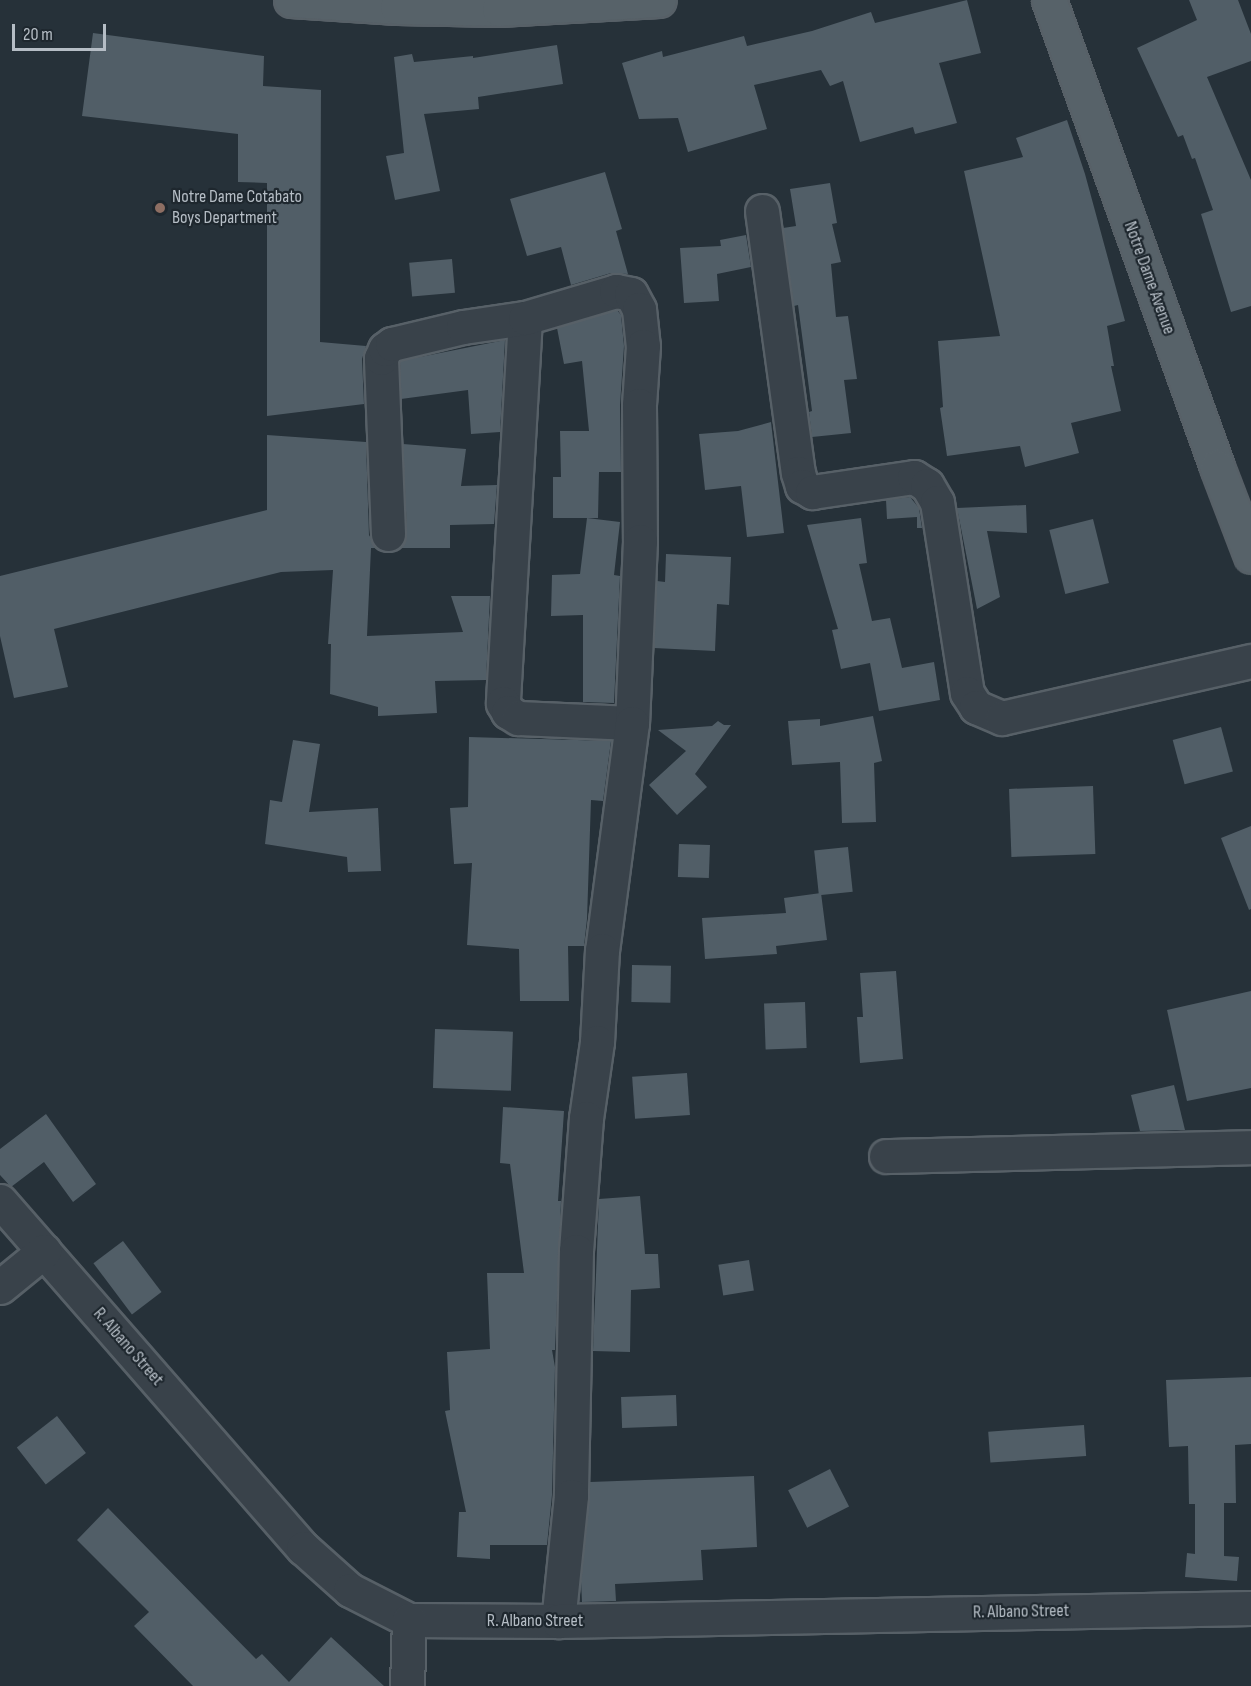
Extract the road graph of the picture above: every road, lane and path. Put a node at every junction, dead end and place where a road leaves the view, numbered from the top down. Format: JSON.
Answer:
{"nodes":[{"id":1,"x":291,"y":0,"type":"edge"},
{"id":2,"x":659,"y":0,"type":"edge"},
{"id":3,"x":1050,"y":3,"type":"edge"},
{"id":4,"x":762,"y":211,"type":"dead end"},
{"id":5,"x":525,"y":318,"type":"junction"},
{"id":6,"x":388,"y":534,"type":"dead end"},
{"id":7,"x":1251,"y":556,"type":"edge"},
{"id":8,"x":1251,"y":661,"type":"edge"},
{"id":9,"x":632,"y":723,"type":"junction"},
{"id":10,"x":1251,"y":1147,"type":"edge"},
{"id":11,"x":886,"y":1156,"type":"dead end"},
{"id":12,"x":0,"y":1201,"type":"edge"},
{"id":13,"x":44,"y":1251,"type":"junction"},
{"id":14,"x":0,"y":1287,"type":"edge"},
{"id":15,"x":1251,"y":1608,"type":"edge"},
{"id":16,"x":408,"y":1620,"type":"junction"},
{"id":17,"x":558,"y":1621,"type":"junction"},
{"id":18,"x":407,"y":1686,"type":"edge"}],
"edges":[{"from":1,"to":2,"type":"main road"},
{"from":3,"to":7,"type":"main road","name":"Notre Dame Avenue"},
{"from":4,"to":8,"type":"street"},
{"from":5,"to":6,"type":"street"},
{"from":5,"to":9,"type":"street"},
{"from":5,"to":9,"type":"street"},
{"from":9,"to":17,"type":"street"},
{"from":10,"to":11,"type":"street"},
{"from":12,"to":13,"type":"street","name":"R. Albano Street"},
{"from":13,"to":14,"type":"street"},
{"from":13,"to":16,"type":"street","name":"R. Albano Street"},
{"from":15,"to":17,"type":"street","name":"R. Albano Street"},
{"from":16,"to":17,"type":"street","name":"R. Albano Street"},
{"from":16,"to":18,"type":"street"}]}
